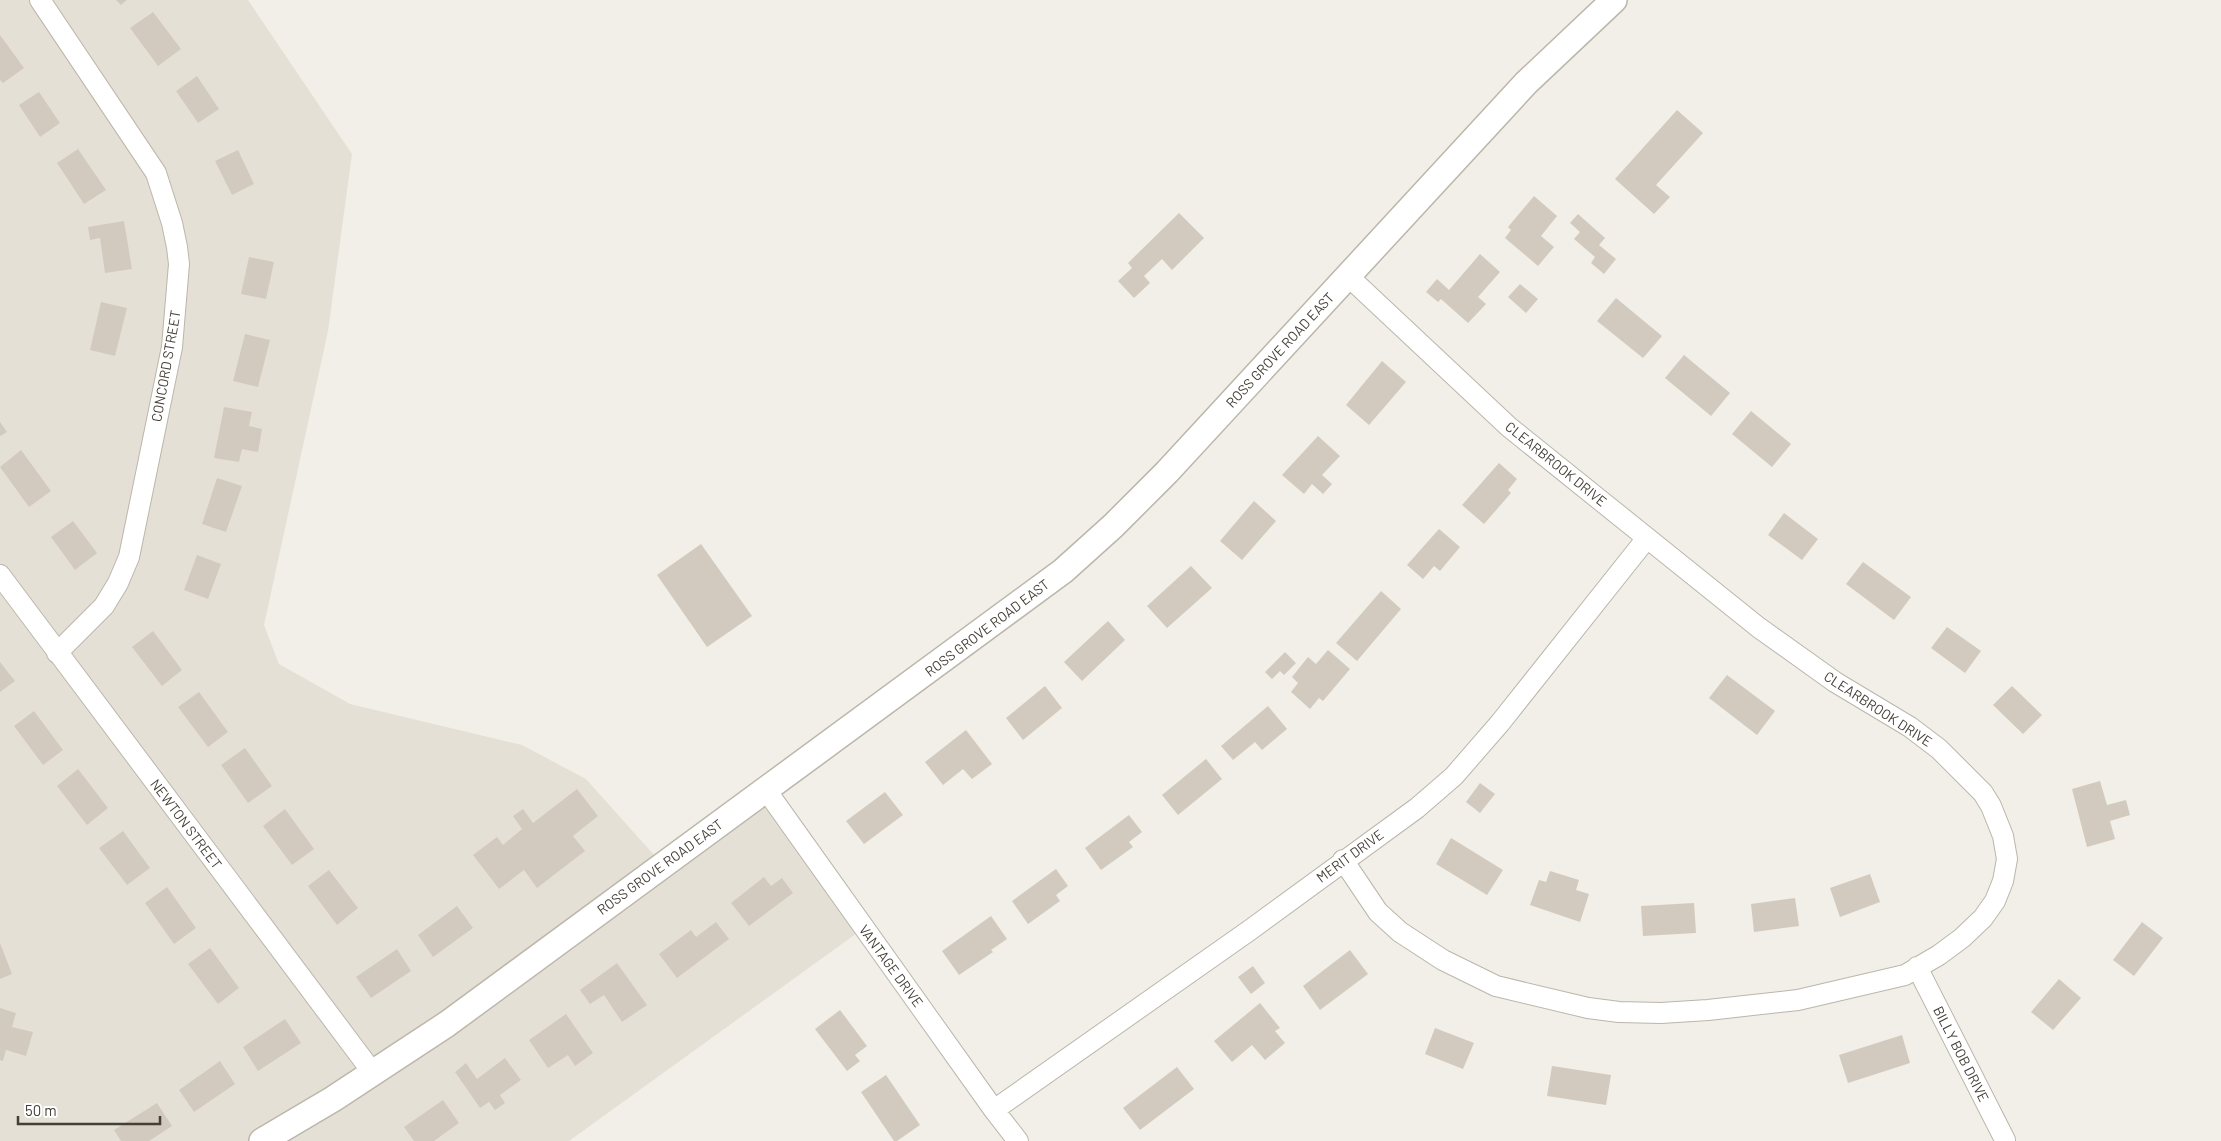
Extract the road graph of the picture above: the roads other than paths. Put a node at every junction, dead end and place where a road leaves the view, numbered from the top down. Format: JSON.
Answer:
{"nodes":[{"id":1,"x":40,"y":0,"type":"edge"},
{"id":2,"x":1614,"y":0,"type":"edge"},
{"id":3,"x":1348,"y":276,"type":"junction"},
{"id":4,"x":1647,"y":538,"type":"junction"},
{"id":5,"x":0,"y":575,"type":"edge"},
{"id":6,"x":57,"y":653,"type":"junction"},
{"id":7,"x":766,"y":790,"type":"junction"},
{"id":8,"x":1343,"y":860,"type":"junction"},
{"id":9,"x":1917,"y":968,"type":"junction"},
{"id":10,"x":373,"y":1073,"type":"junction"},
{"id":11,"x":994,"y":1110,"type":"junction"},
{"id":12,"x":2005,"y":1140,"type":"dead end"},
{"id":13,"x":262,"y":1141,"type":"edge"},
{"id":14,"x":1018,"y":1141,"type":"edge"}],
"edges":[{"from":1,"to":6,"type":"street","name":"CONCORD STREET"},
{"from":2,"to":3,"type":"street","name":"ROSS GROVE ROAD EAST"},
{"from":3,"to":4,"type":"street","name":"CLEARBROOK DRIVE"},
{"from":3,"to":7,"type":"street","name":"ROSS GROVE ROAD EAST"},
{"from":4,"to":8,"type":"street","name":"MERIT DRIVE"},
{"from":4,"to":9,"type":"street","name":"CLEARBROOK DRIVE"},
{"from":5,"to":6,"type":"street","name":"NEWTON STREET"},
{"from":6,"to":10,"type":"street","name":"NEWTON STREET"},
{"from":7,"to":10,"type":"street","name":"ROSS GROVE ROAD EAST"},
{"from":7,"to":11,"type":"street","name":"VANTAGE DRIVE"},
{"from":8,"to":9,"type":"street","name":"CLEARBROOK DRIVE"},
{"from":8,"to":11,"type":"street","name":"MERIT DRIVE"},
{"from":9,"to":12,"type":"street","name":"BILLY BOB DRIVE"},
{"from":10,"to":13,"type":"street","name":"ROSS GROVE ROAD EAST"},
{"from":11,"to":14,"type":"street","name":"VANTAGE DRIVE"}]}
